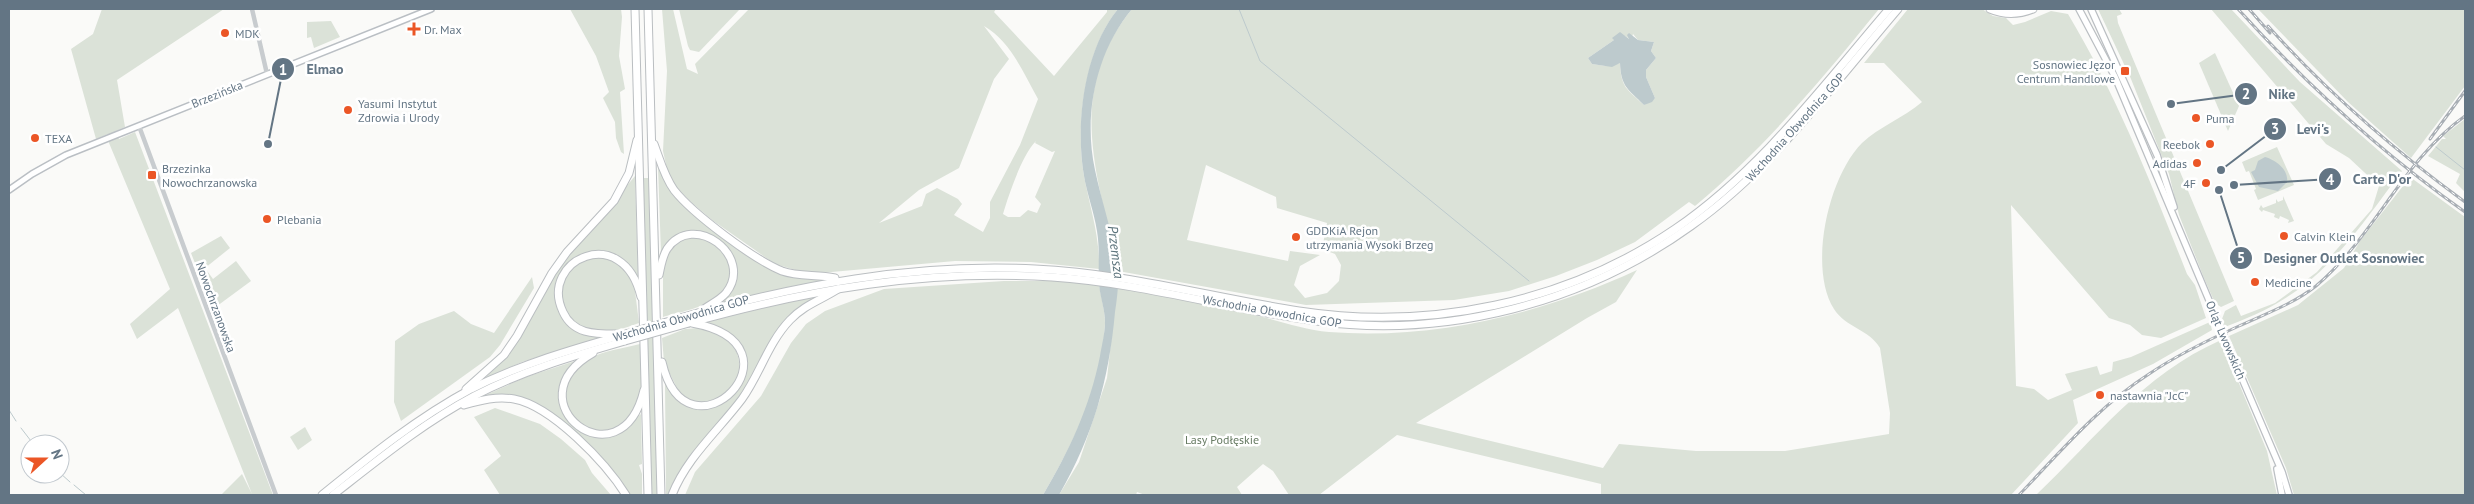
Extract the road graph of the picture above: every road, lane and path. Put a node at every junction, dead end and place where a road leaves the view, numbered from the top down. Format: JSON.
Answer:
{"nodes":[{"id":1,"x":252,"y":9,"type":"edge"},
{"id":2,"x":431,"y":9,"type":"edge"},
{"id":3,"x":635,"y":9,"type":"edge"},
{"id":4,"x":648,"y":9,"type":"edge"},
{"id":5,"x":1889,"y":9,"type":"edge"},
{"id":6,"x":1898,"y":9,"type":"edge"},
{"id":7,"x":1990,"y":9,"type":"edge"},
{"id":8,"x":2032,"y":9,"type":"edge"},
{"id":9,"x":2079,"y":9,"type":"edge"},
{"id":10,"x":2091,"y":9,"type":"edge"},
{"id":11,"x":417,"y":11,"type":"edge"},
{"id":12,"x":267,"y":74,"type":"junction"},
{"id":13,"x":139,"y":126,"type":"junction"},
{"id":14,"x":639,"y":132,"type":"junction"},
{"id":15,"x":652,"y":137,"type":"junction"},
{"id":16,"x":9,"y":190,"type":"edge"},
{"id":17,"x":2179,"y":228,"type":"junction"},
{"id":18,"x":842,"y":283,"type":"junction"},
{"id":19,"x":656,"y":285,"type":"junction"},
{"id":20,"x":1161,"y":287,"type":"junction"},
{"id":21,"x":698,"y":313,"type":"junction"},
{"id":22,"x":644,"y":314,"type":"junction"},
{"id":23,"x":689,"y":323,"type":"junction"},
{"id":24,"x":625,"y":337,"type":"junction"},
{"id":25,"x":658,"y":347,"type":"junction"},
{"id":26,"x":602,"y":348,"type":"junction"},
{"id":27,"x":646,"y":378,"type":"junction"},
{"id":28,"x":452,"y":404,"type":"junction"},
{"id":29,"x":2273,"y":452,"type":"junction"},
{"id":30,"x":276,"y":495,"type":"edge"},
{"id":31,"x":322,"y":495,"type":"edge"},
{"id":32,"x":334,"y":495,"type":"edge"},
{"id":33,"x":626,"y":495,"type":"edge"},
{"id":34,"x":648,"y":495,"type":"edge"},
{"id":35,"x":660,"y":495,"type":"edge"},
{"id":36,"x":672,"y":495,"type":"edge"},
{"id":37,"x":2282,"y":495,"type":"edge"},
{"id":38,"x":2288,"y":495,"type":"edge"}],
"edges":[{"from":1,"to":12,"type":"street"},
{"from":2,"to":11,"type":"main road","name":"Brzezińska"},
{"from":3,"to":14,"type":"highway"},
{"from":4,"to":15,"type":"highway"},
{"from":5,"to":20,"type":"highway","name":"Wschodnia Obwodnica GOP"},
{"from":6,"to":20,"type":"highway","name":"Wschodnia Obwodnica GOP"},
{"from":7,"to":8,"type":"highway"},
{"from":9,"to":17,"type":"main road","name":"Orląt Lwowskich"},
{"from":10,"to":17,"type":"main road","name":"Orląt Lwowskich"},
{"from":11,"to":12,"type":"main road","name":"Brzezińska"},
{"from":12,"to":13,"type":"main road","name":"Brzezińska"},
{"from":13,"to":16,"type":"main road","name":"Brzezińska"},
{"from":13,"to":30,"type":"street","name":"Nowochrzanowska"},
{"from":14,"to":22,"type":"highway"},
{"from":14,"to":28,"type":"highway"},
{"from":15,"to":18,"type":"highway"},
{"from":15,"to":19,"type":"highway"},
{"from":17,"to":29,"type":"main road","name":"Orląt Lwowskich","bridge":true},
{"from":18,"to":20,"type":"highway","name":"Wschodnia Obwodnica GOP"},
{"from":18,"to":21,"type":"highway","name":"Wschodnia Obwodnica GOP"},
{"from":18,"to":23,"type":"highway","name":"Wschodnia Obwodnica GOP"},
{"from":18,"to":36,"type":"highway"},
{"from":19,"to":21,"type":"highway"},
{"from":19,"to":25,"type":"highway"},
{"from":21,"to":24,"type":"highway","name":"Wschodnia Obwodnica GOP","bridge":true},
{"from":22,"to":24,"type":"highway"},
{"from":22,"to":27,"type":"highway"},
{"from":23,"to":24,"type":"highway","name":"Wschodnia Obwodnica GOP","bridge":true},
{"from":23,"to":25,"type":"highway"},
{"from":24,"to":26,"type":"highway","name":"Wschodnia Obwodnica GOP"},
{"from":24,"to":28,"type":"highway","name":"Wschodnia Obwodnica GOP"},
{"from":25,"to":35,"type":"highway"},
{"from":26,"to":27,"type":"highway"},
{"from":26,"to":28,"type":"highway","name":"Wschodnia Obwodnica GOP"},
{"from":27,"to":34,"type":"highway"},
{"from":28,"to":31,"type":"highway","name":"Wschodnia Obwodnica GOP"},
{"from":28,"to":32,"type":"highway","name":"Wschodnia Obwodnica GOP"},
{"from":28,"to":33,"type":"highway"},
{"from":29,"to":37,"type":"main road"},
{"from":29,"to":38,"type":"main road"}]}
